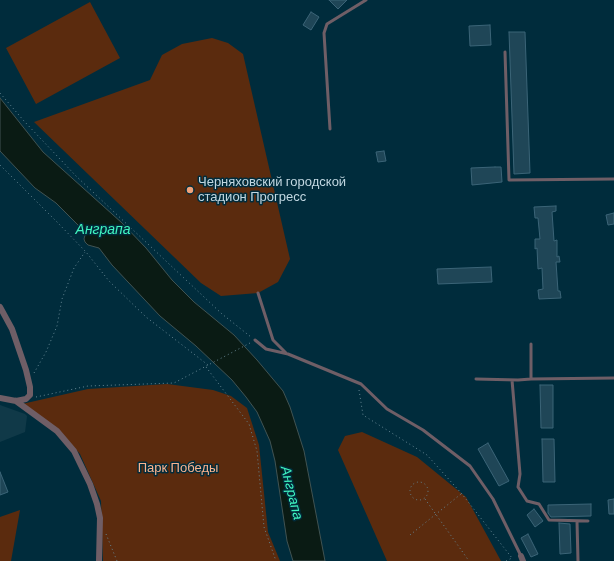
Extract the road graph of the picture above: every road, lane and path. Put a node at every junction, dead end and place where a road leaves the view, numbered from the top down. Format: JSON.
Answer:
{"nodes":[{"id":1,"x":366,"y":0,"type":"edge"},
{"id":2,"x":505,"y":52,"type":"dead end"},
{"id":3,"x":0,"y":93,"type":"edge"},
{"id":4,"x":330,"y":129,"type":"dead end"},
{"id":5,"x":0,"y":165,"type":"edge"},
{"id":6,"x":614,"y":179,"type":"edge"},
{"id":7,"x":86,"y":252,"type":"junction"},
{"id":8,"x":258,"y":293,"type":"dead end"},
{"id":9,"x":0,"y":308,"type":"edge"},
{"id":10,"x":255,"y":340,"type":"junction"},
{"id":11,"x":531,"y":344,"type":"dead end"},
{"id":12,"x":288,"y":354,"type":"junction"},
{"id":13,"x":209,"y":365,"type":"junction"},
{"id":14,"x":206,"y":367,"type":"junction"},
{"id":15,"x":614,"y":378,"type":"edge"},
{"id":16,"x":476,"y":379,"type":"dead end"},
{"id":17,"x":531,"y":379,"type":"junction"},
{"id":18,"x":512,"y":380,"type":"junction"},
{"id":19,"x":29,"y":381,"type":"junction"},
{"id":20,"x":358,"y":383,"type":"junction"},
{"id":21,"x":0,"y":398,"type":"edge"},
{"id":22,"x":26,"y":399,"type":"junction"},
{"id":23,"x":16,"y":401,"type":"junction"},
{"id":24,"x":462,"y":494,"type":"junction"},
{"id":25,"x":424,"y":499,"type":"junction"},
{"id":26,"x":436,"y":514,"type":"junction"},
{"id":27,"x":577,"y":521,"type":"junction"},
{"id":28,"x":588,"y":521,"type":"dead end"},
{"id":29,"x":105,"y":532,"type":"dead end"},
{"id":30,"x":410,"y":535,"type":"dead end"},
{"id":31,"x":522,"y":559,"type":"edge"},
{"id":32,"x":99,"y":561,"type":"edge"},
{"id":33,"x":117,"y":561,"type":"edge"},
{"id":34,"x":276,"y":561,"type":"edge"},
{"id":35,"x":469,"y":561,"type":"edge"},
{"id":36,"x":506,"y":561,"type":"edge"},
{"id":37,"x":578,"y":561,"type":"edge"}],
"edges":[{"from":1,"to":4,"type":"lane"},
{"from":2,"to":6,"type":"lane"},
{"from":3,"to":10,"type":"path"},
{"from":5,"to":7,"type":"path"},
{"from":7,"to":13,"type":"path"},
{"from":7,"to":19,"type":"path"},
{"from":8,"to":12,"type":"lane"},
{"from":9,"to":19,"type":"street"},
{"from":10,"to":12,"type":"lane"},
{"from":10,"to":13,"type":"path"},
{"from":11,"to":17,"type":"lane"},
{"from":12,"to":20,"type":"lane"},
{"from":13,"to":14,"type":"path"},
{"from":14,"to":22,"type":"path"},
{"from":14,"to":34,"type":"path"},
{"from":15,"to":17,"type":"lane"},
{"from":16,"to":18,"type":"lane"},
{"from":17,"to":18,"type":"lane"},
{"from":18,"to":27,"type":"lane"},
{"from":19,"to":22,"type":"street"},
{"from":20,"to":24,"type":"path"},
{"from":20,"to":31,"type":"lane"},
{"from":21,"to":23,"type":"street"},
{"from":22,"to":23,"type":"street"},
{"from":23,"to":32,"type":"street"},
{"from":24,"to":26,"type":"path"},
{"from":24,"to":36,"type":"path"},
{"from":25,"to":25,"type":"path"},
{"from":25,"to":26,"type":"path"},
{"from":26,"to":30,"type":"path"},
{"from":26,"to":35,"type":"path"},
{"from":27,"to":28,"type":"lane"},
{"from":27,"to":37,"type":"lane"},
{"from":29,"to":33,"type":"path"}]}
